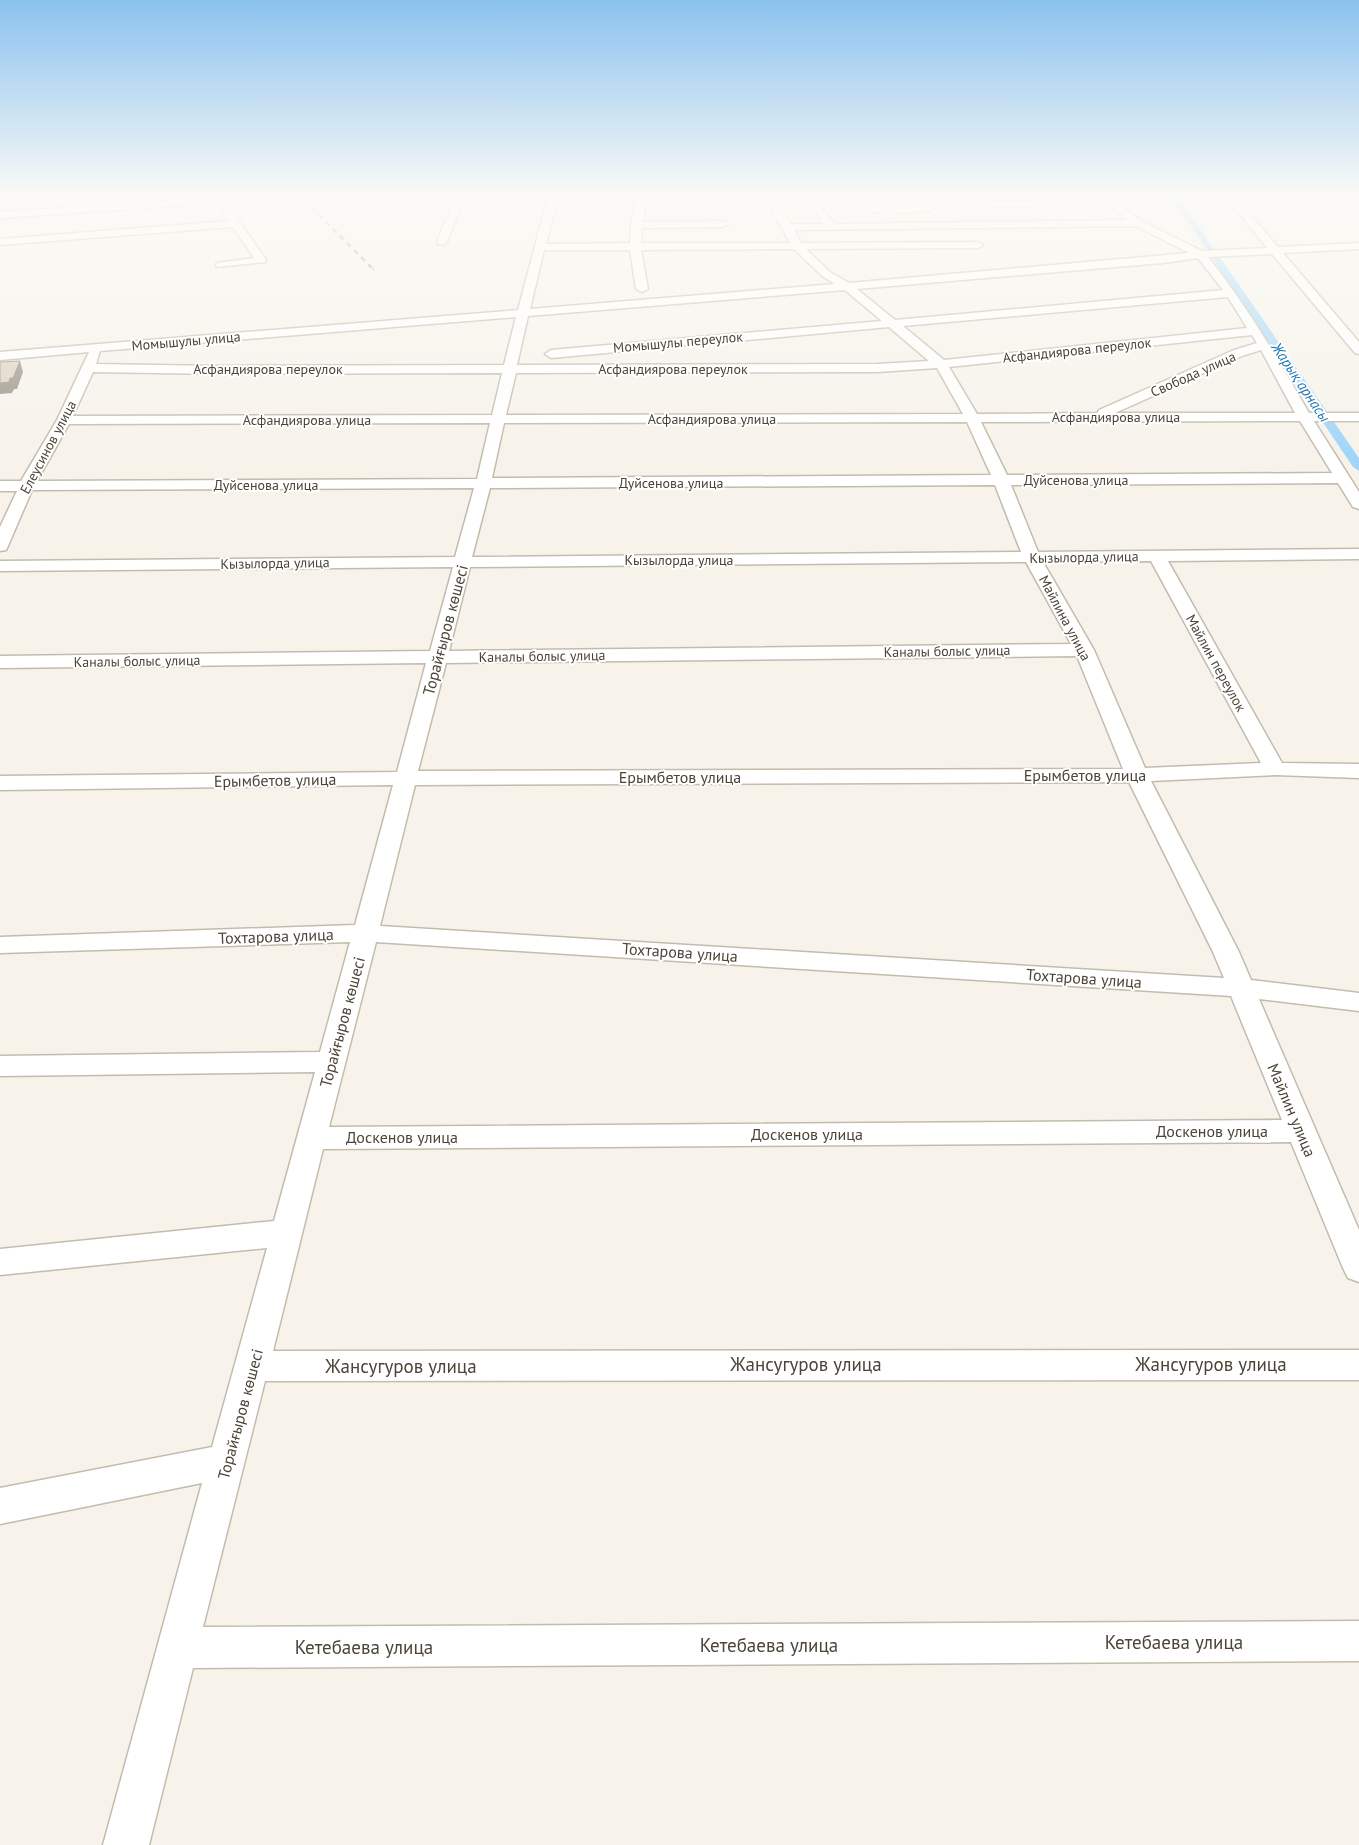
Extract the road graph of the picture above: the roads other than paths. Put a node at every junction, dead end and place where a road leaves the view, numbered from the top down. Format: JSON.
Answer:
{"nodes":[{"id":1,"x":534,"y":283,"type":"edge"},
{"id":2,"x":641,"y":283,"type":"edge"},
{"id":3,"x":806,"y":283,"type":"edge"},
{"id":4,"x":850,"y":283,"type":"edge"},
{"id":5,"x":1224,"y":283,"type":"edge"},
{"id":6,"x":1304,"y":283,"type":"edge"},
{"id":7,"x":642,"y":289,"type":"dead end"},
{"id":8,"x":1231,"y":293,"type":"junction"},
{"id":9,"x":525,"y":312,"type":"junction"},
{"id":10,"x":891,"y":322,"type":"junction"},
{"id":11,"x":1255,"y":331,"type":"junction"},
{"id":12,"x":1264,"y":345,"type":"junction"},
{"id":13,"x":98,"y":348,"type":"junction"},
{"id":14,"x":1359,"y":350,"type":"edge"},
{"id":15,"x":0,"y":356,"type":"edge"},
{"id":16,"x":521,"y":359,"type":"junction"},
{"id":17,"x":941,"y":364,"type":"junction"},
{"id":18,"x":89,"y":368,"type":"junction"},
{"id":19,"x":972,"y":417,"type":"junction"},
{"id":20,"x":1095,"y":417,"type":"junction"},
{"id":21,"x":1311,"y":417,"type":"junction"},
{"id":22,"x":1359,"y":417,"type":"edge"},
{"id":23,"x":64,"y":420,"type":"junction"},
{"id":24,"x":499,"y":420,"type":"junction"},
{"id":25,"x":1342,"y":478,"type":"junction"},
{"id":26,"x":1001,"y":480,"type":"junction"},
{"id":27,"x":483,"y":484,"type":"junction"},
{"id":28,"x":27,"y":485,"type":"junction"},
{"id":29,"x":0,"y":486,"type":"edge"},
{"id":30,"x":1359,"y":504,"type":"edge"},
{"id":31,"x":0,"y":546,"type":"edge"},
{"id":32,"x":1359,"y":554,"type":"edge"},
{"id":33,"x":1157,"y":556,"type":"junction"},
{"id":34,"x":1032,"y":558,"type":"junction"},
{"id":35,"x":463,"y":561,"type":"junction"},
{"id":36,"x":0,"y":566,"type":"edge"},
{"id":37,"x":1084,"y":650,"type":"junction"},
{"id":38,"x":438,"y":657,"type":"junction"},
{"id":39,"x":0,"y":662,"type":"edge"},
{"id":40,"x":1275,"y":769,"type":"junction"},
{"id":41,"x":1359,"y":771,"type":"edge"},
{"id":42,"x":1137,"y":775,"type":"junction"},
{"id":43,"x":406,"y":778,"type":"junction"},
{"id":44,"x":0,"y":783,"type":"edge"},
{"id":45,"x":366,"y":933,"type":"junction"},
{"id":46,"x":0,"y":945,"type":"edge"},
{"id":47,"x":1226,"y":952,"type":"joint"},
{"id":48,"x":1241,"y":988,"type":"junction"},
{"id":49,"x":1359,"y":1002,"type":"edge"},
{"id":50,"x":332,"y":1062,"type":"junction"},
{"id":51,"x":0,"y":1066,"type":"edge"},
{"id":52,"x":1301,"y":1131,"type":"junction"},
{"id":53,"x":312,"y":1138,"type":"junction"},
{"id":54,"x":287,"y":1233,"type":"junction"},
{"id":55,"x":0,"y":1262,"type":"edge"},
{"id":56,"x":1359,"y":1268,"type":"edge"},
{"id":57,"x":1359,"y":1365,"type":"edge"},
{"id":58,"x":252,"y":1366,"type":"junction"},
{"id":59,"x":228,"y":1461,"type":"junction"},
{"id":60,"x":0,"y":1506,"type":"edge"},
{"id":61,"x":1359,"y":1641,"type":"edge"},
{"id":62,"x":179,"y":1648,"type":"junction"},
{"id":63,"x":126,"y":1845,"type":"edge"}],
"edges":[{"from":1,"to":9,"type":"street","name":"Торайғыров көшесі"},
{"from":2,"to":7,"type":"street"},
{"from":3,"to":9,"type":"street","name":"Момышулы улица"},
{"from":4,"to":10,"type":"street","name":"Майлина улица"},
{"from":5,"to":8,"type":"street"},
{"from":6,"to":14,"type":"street"},
{"from":8,"to":10,"type":"street","name":"Момышулы переулок"},
{"from":8,"to":11,"type":"street"},
{"from":9,"to":13,"type":"street","name":"Момышулы улица"},
{"from":9,"to":16,"type":"street","name":"Торайғыров көшесі"},
{"from":10,"to":16,"type":"street","name":"Момышулы переулок"},
{"from":10,"to":17,"type":"street","name":"Майлина улица"},
{"from":11,"to":12,"type":"street"},
{"from":11,"to":17,"type":"street","name":"Асфандиярова переулок"},
{"from":12,"to":20,"type":"street","name":"Свобода улица"},
{"from":12,"to":21,"type":"street"},
{"from":13,"to":15,"type":"street","name":"Момышулы улица"},
{"from":13,"to":18,"type":"street","name":"Елеусинов улица"},
{"from":16,"to":17,"type":"street","name":"Асфандиярова переулок"},
{"from":16,"to":18,"type":"street","name":"Асфандиярова переулок"},
{"from":16,"to":24,"type":"street","name":"Торайғыров көшесі"},
{"from":17,"to":19,"type":"street","name":"Майлина улица"},
{"from":18,"to":23,"type":"street","name":"Елеусинов улица"},
{"from":19,"to":20,"type":"street","name":"Асфандиярова улица"},
{"from":19,"to":24,"type":"street","name":"Асфандиярова улица"},
{"from":19,"to":26,"type":"street","name":"Майлина улица"},
{"from":20,"to":21,"type":"street","name":"Асфандиярова улица"},
{"from":21,"to":22,"type":"street","name":"Асфандиярова улица"},
{"from":21,"to":25,"type":"street"},
{"from":23,"to":24,"type":"street","name":"Асфандиярова улица"},
{"from":23,"to":28,"type":"street","name":"Елеусинов улица"},
{"from":24,"to":27,"type":"street","name":"Торайғыров көшесі"},
{"from":25,"to":26,"type":"street","name":"Дуйсенова улица"},
{"from":25,"to":30,"type":"street"},
{"from":26,"to":27,"type":"street","name":"Дуйсенова улица"},
{"from":26,"to":34,"type":"street","name":"Майлина улица"},
{"from":27,"to":28,"type":"street","name":"Дуйсенова улица"},
{"from":27,"to":35,"type":"street","name":"Торайғыров көшесі"},
{"from":28,"to":29,"type":"street","name":"Дуйсенова улица"},
{"from":28,"to":31,"type":"street","name":"Елеусинов улица"},
{"from":32,"to":33,"type":"street","name":"Кызылорда улица"},
{"from":33,"to":34,"type":"street","name":"Кызылорда улица"},
{"from":33,"to":40,"type":"street","name":"Майлин переулок"},
{"from":34,"to":35,"type":"street","name":"Кызылорда улица"},
{"from":34,"to":37,"type":"street","name":"Майлина улица"},
{"from":35,"to":36,"type":"street","name":"Кызылорда улица"},
{"from":35,"to":38,"type":"street","name":"Торайғыров көшесі"},
{"from":37,"to":38,"type":"street","name":"Каналы болыс улица"},
{"from":37,"to":42,"type":"street","name":"Майлина улица"},
{"from":38,"to":39,"type":"street","name":"Каналы болыс улица"},
{"from":38,"to":43,"type":"street","name":"Торайғыров көшесі"},
{"from":40,"to":41,"type":"street","name":"Ерымбетов улица"},
{"from":40,"to":42,"type":"street","name":"Ерымбетов улица"},
{"from":42,"to":43,"type":"street","name":"Ерымбетов улица"},
{"from":42,"to":47,"type":"street","name":"Майлина улица"},
{"from":43,"to":44,"type":"street","name":"Ерымбетов улица"},
{"from":43,"to":45,"type":"street","name":"Торайғыров көшесі"},
{"from":45,"to":46,"type":"street","name":"Тохтарова улица"},
{"from":45,"to":48,"type":"street","name":"Тохтарова улица"},
{"from":45,"to":50,"type":"street","name":"Торайғыров көшесі"},
{"from":47,"to":48,"type":"street","name":"Майлин улица"},
{"from":48,"to":49,"type":"street","name":"Тохтарова улица"},
{"from":48,"to":52,"type":"street","name":"Майлин улица"},
{"from":50,"to":51,"type":"street"},
{"from":50,"to":53,"type":"street","name":"Торайғыров көшесі"},
{"from":52,"to":53,"type":"street","name":"Доскенов улица"},
{"from":52,"to":56,"type":"street","name":"Майлин улица"},
{"from":53,"to":54,"type":"street","name":"Торайғыров көшесі"},
{"from":54,"to":55,"type":"street"},
{"from":54,"to":58,"type":"street","name":"Торайғыров көшесі"},
{"from":57,"to":58,"type":"street","name":"Жансугуров улица"},
{"from":58,"to":59,"type":"street","name":"Торайғыров көшесі"},
{"from":59,"to":60,"type":"street"},
{"from":59,"to":62,"type":"street","name":"Торайғыров көшесі"},
{"from":61,"to":62,"type":"street","name":"Кетебаева улица"},
{"from":62,"to":63,"type":"street","name":"Торайғыров көшесі"}]}
